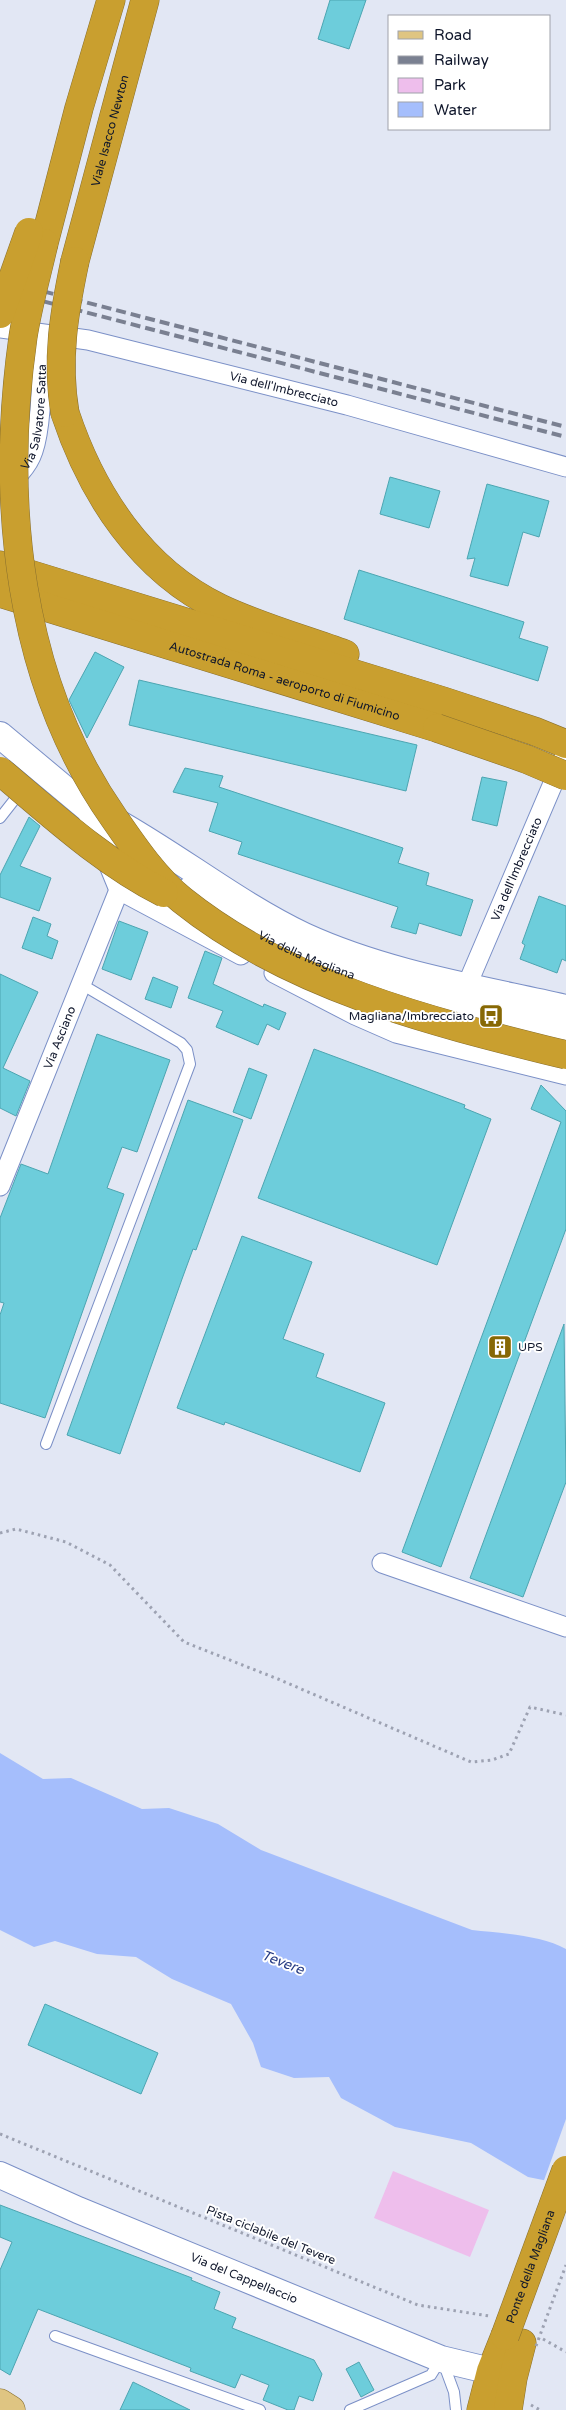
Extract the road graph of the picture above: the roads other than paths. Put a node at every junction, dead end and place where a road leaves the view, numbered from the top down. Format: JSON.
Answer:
{"nodes":[{"id":1,"x":111,"y":0,"type":"edge"},
{"id":2,"x":144,"y":0,"type":"edge"},
{"id":3,"x":79,"y":108,"type":"junction"},
{"id":4,"x":0,"y":314,"type":"edge"},
{"id":5,"x":0,"y":328,"type":"edge"},
{"id":6,"x":43,"y":335,"type":"junction"},
{"id":7,"x":566,"y":467,"type":"edge"},
{"id":8,"x":0,"y":487,"type":"edge"},
{"id":9,"x":0,"y":565,"type":"edge"},
{"id":10,"x":0,"y":593,"type":"edge"},
{"id":11,"x":444,"y":700,"type":"junction"},
{"id":12,"x":0,"y":735,"type":"edge"},
{"id":13,"x":566,"y":744,"type":"edge"},
{"id":14,"x":566,"y":753,"type":"edge"},
{"id":15,"x":0,"y":771,"type":"edge"},
{"id":16,"x":35,"y":775,"type":"junction"},
{"id":17,"x":566,"y":776,"type":"edge"},
{"id":18,"x":84,"y":804,"type":"junction"},
{"id":19,"x":0,"y":818,"type":"edge"},
{"id":20,"x":119,"y":890,"type":"junction"},
{"id":21,"x":190,"y":906,"type":"junction"},
{"id":22,"x":80,"y":984,"type":"junction"},
{"id":23,"x":467,"y":985,"type":"junction"},
{"id":24,"x":396,"y":989,"type":"junction"},
{"id":25,"x":566,"y":1008,"type":"edge"},
{"id":26,"x":566,"y":1027,"type":"edge"},
{"id":27,"x":385,"y":1029,"type":"junction"},
{"id":28,"x":566,"y":1055,"type":"edge"},
{"id":29,"x":566,"y":1075,"type":"edge"},
{"id":30,"x":0,"y":1186,"type":"edge"},
{"id":31,"x":46,"y":1444,"type":"dead end"},
{"id":32,"x":382,"y":1563,"type":"dead end"},
{"id":33,"x":566,"y":1627,"type":"edge"},
{"id":34,"x":566,"y":2170,"type":"edge"},
{"id":35,"x":0,"y":2175,"type":"edge"},
{"id":36,"x":566,"y":2224,"type":"edge"},
{"id":37,"x":519,"y":2335,"type":"junction"},
{"id":38,"x":55,"y":2336,"type":"dead end"},
{"id":39,"x":441,"y":2358,"type":"junction"},
{"id":40,"x":491,"y":2371,"type":"junction"},
{"id":41,"x":0,"y":2403,"type":"edge"},
{"id":42,"x":482,"y":2409,"type":"edge"},
{"id":43,"x":11,"y":2410,"type":"edge"},
{"id":44,"x":260,"y":2410,"type":"edge"},
{"id":45,"x":350,"y":2410,"type":"edge"}],
"edges":[{"from":1,"to":3,"type":"highway"},
{"from":2,"to":11,"type":"highway","name":"Viale Isacco Newton","bridge":true},
{"from":3,"to":4,"type":"highway","bridge":true},
{"from":3,"to":21,"type":"highway","bridge":true},
{"from":5,"to":6,"type":"street","name":"Via dell'Imbrecciato"},
{"from":6,"to":7,"type":"street","name":"Via dell'Imbrecciato"},
{"from":6,"to":8,"type":"street","name":"Via Salvatore Satta"},
{"from":9,"to":11,"type":"highway"},
{"from":10,"to":17,"type":"highway","name":"Autostrada Roma - aeroporto di Fiumicino","bridge":true},
{"from":11,"to":13,"type":"highway"},
{"from":12,"to":16,"type":"main road","name":"Via della Magliana"},
{"from":14,"to":23,"type":"street","name":"Via dell'Imbrecciato"},
{"from":15,"to":21,"type":"highway","bridge":true},
{"from":16,"to":18,"type":"main road","name":"Via della Magliana"},
{"from":16,"to":19,"type":"lane"},
{"from":18,"to":20,"type":"street","name":"Via della Magliana"},
{"from":18,"to":23,"type":"main road","name":"Via della Magliana"},
{"from":18,"to":24,"type":"main road","name":"Via della Magliana"},
{"from":20,"to":22,"type":"street","name":"Via Asciano"},
{"from":20,"to":27,"type":"street"},
{"from":21,"to":28,"type":"highway","bridge":true},
{"from":22,"to":30,"type":"street","name":"Via Asciano"},
{"from":22,"to":31,"type":"lane"},
{"from":23,"to":25,"type":"main road","name":"Via della Magliana"},
{"from":24,"to":26,"type":"main road","name":"Via della Magliana"},
{"from":24,"to":27,"type":"street"},
{"from":27,"to":29,"type":"street"},
{"from":32,"to":33,"type":"street"},
{"from":34,"to":37,"type":"highway","name":"Ponte della Magliana","bridge":true},
{"from":35,"to":39,"type":"main road","name":"Via del Cappellaccio"},
{"from":36,"to":37,"type":"highway","name":"Ponte della Magliana"},
{"from":37,"to":40,"type":"highway"},
{"from":37,"to":42,"type":"highway"},
{"from":38,"to":44,"type":"lane"},
{"from":39,"to":40,"type":"main road","name":"Via del Cappellaccio"},
{"from":39,"to":42,"type":"lane"},
{"from":39,"to":45,"type":"lane"},
{"from":40,"to":42,"type":"highway"},
{"from":41,"to":43,"type":"main road"}]}
